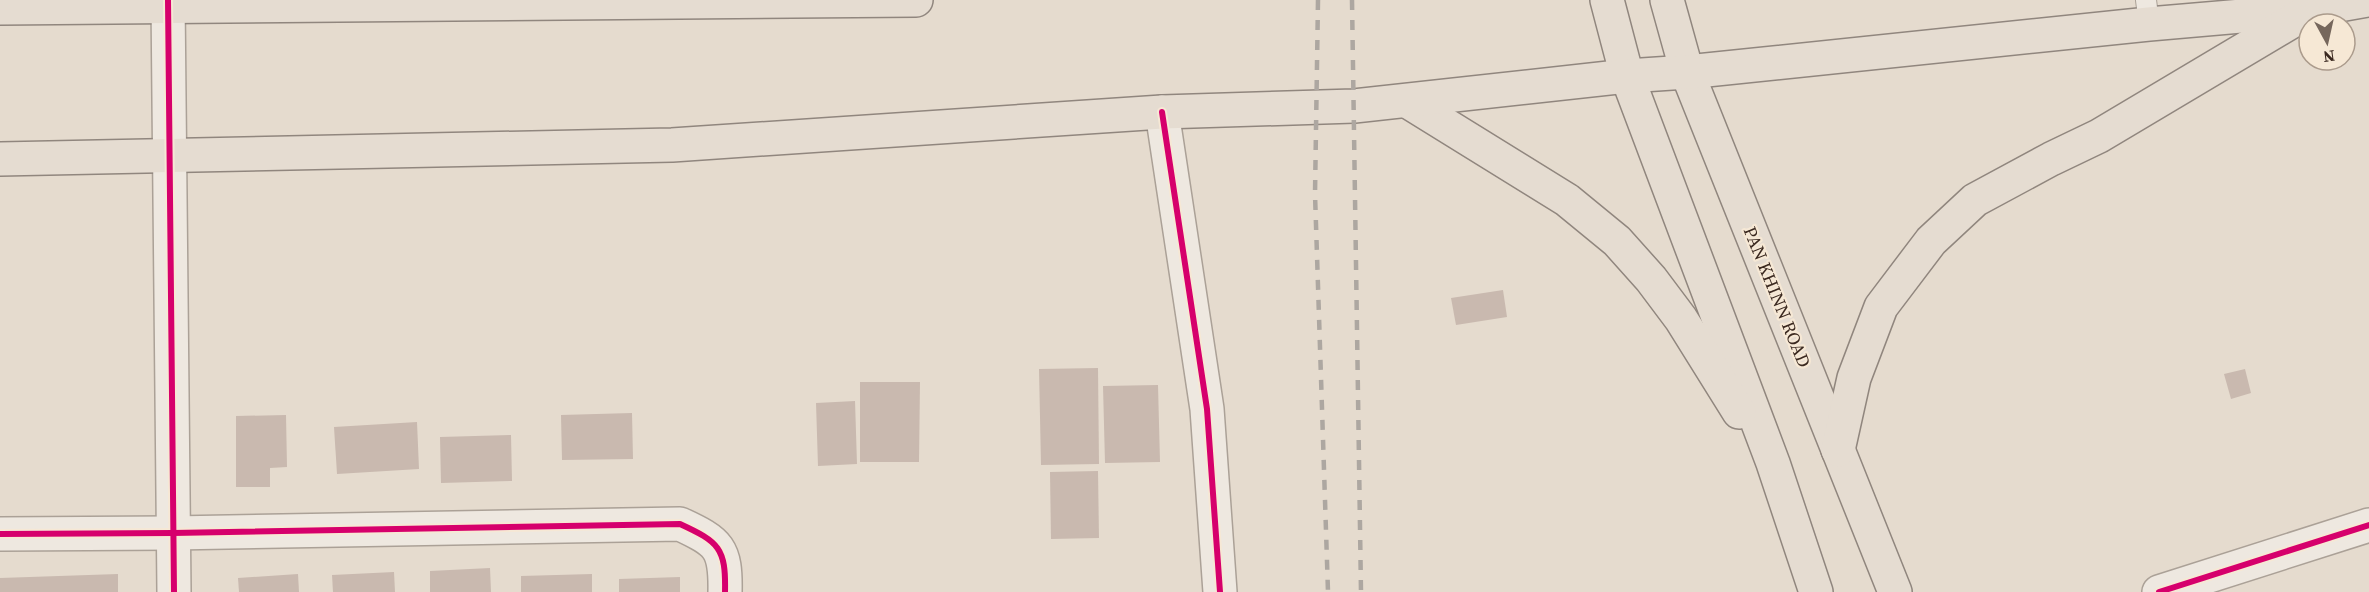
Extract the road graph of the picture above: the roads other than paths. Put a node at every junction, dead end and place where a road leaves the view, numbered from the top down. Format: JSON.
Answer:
{"nodes":[{"id":1,"x":916,"y":0,"type":"edge"},
{"id":2,"x":1607,"y":0,"type":"edge"},
{"id":3,"x":1666,"y":0,"type":"edge"},
{"id":4,"x":2368,"y":0,"type":"edge"},
{"id":5,"x":823,"y":1,"type":"edge"},
{"id":6,"x":168,"y":3,"type":"edge"},
{"id":7,"x":0,"y":8,"type":"edge"},
{"id":8,"x":2311,"y":10,"type":"junction"},
{"id":9,"x":2147,"y":12,"type":"edge"},
{"id":10,"x":1687,"y":72,"type":"junction"},
{"id":11,"x":1627,"y":76,"type":"junction"},
{"id":12,"x":1407,"y":100,"type":"junction"},
{"id":13,"x":1162,"y":112,"type":"junction"},
{"id":14,"x":170,"y":157,"type":"junction"},
{"id":15,"x":0,"y":159,"type":"edge"},
{"id":16,"x":1838,"y":450,"type":"junction"},
{"id":17,"x":1773,"y":463,"type":"junction"},
{"id":18,"x":2369,"y":525,"type":"edge"},
{"id":19,"x":173,"y":533,"type":"junction"},
{"id":20,"x":0,"y":534,"type":"edge"},
{"id":21,"x":174,"y":592,"type":"edge"},
{"id":22,"x":725,"y":592,"type":"edge"},
{"id":23,"x":1220,"y":592,"type":"edge"},
{"id":24,"x":1816,"y":592,"type":"edge"},
{"id":25,"x":1895,"y":592,"type":"edge"},
{"id":26,"x":2159,"y":592,"type":"edge"}],
"edges":[{"from":1,"to":5,"type":"main road"},
{"from":2,"to":11,"type":"main road"},
{"from":3,"to":10,"type":"main road","name":"PAN KHINN ROAD"},
{"from":4,"to":8,"type":"main road"},
{"from":5,"to":6,"type":"main road"},
{"from":6,"to":7,"type":"main road"},
{"from":6,"to":14,"type":"street"},
{"from":8,"to":9,"type":"main road"},
{"from":8,"to":16,"type":"main road"},
{"from":9,"to":10,"type":"main road"},
{"from":10,"to":11,"type":"main road"},
{"from":10,"to":16,"type":"main road","name":"PAN KHINN ROAD"},
{"from":11,"to":12,"type":"main road"},
{"from":11,"to":17,"type":"main road"},
{"from":12,"to":13,"type":"main road"},
{"from":12,"to":17,"type":"main road"},
{"from":13,"to":14,"type":"main road"},
{"from":13,"to":23,"type":"street"},
{"from":14,"to":15,"type":"main road"},
{"from":14,"to":19,"type":"street"},
{"from":16,"to":25,"type":"main road","name":"PAN KHINN ROAD"},
{"from":17,"to":24,"type":"main road"},
{"from":18,"to":26,"type":"street"},
{"from":19,"to":20,"type":"street"},
{"from":19,"to":21,"type":"street"},
{"from":19,"to":22,"type":"street"}]}
